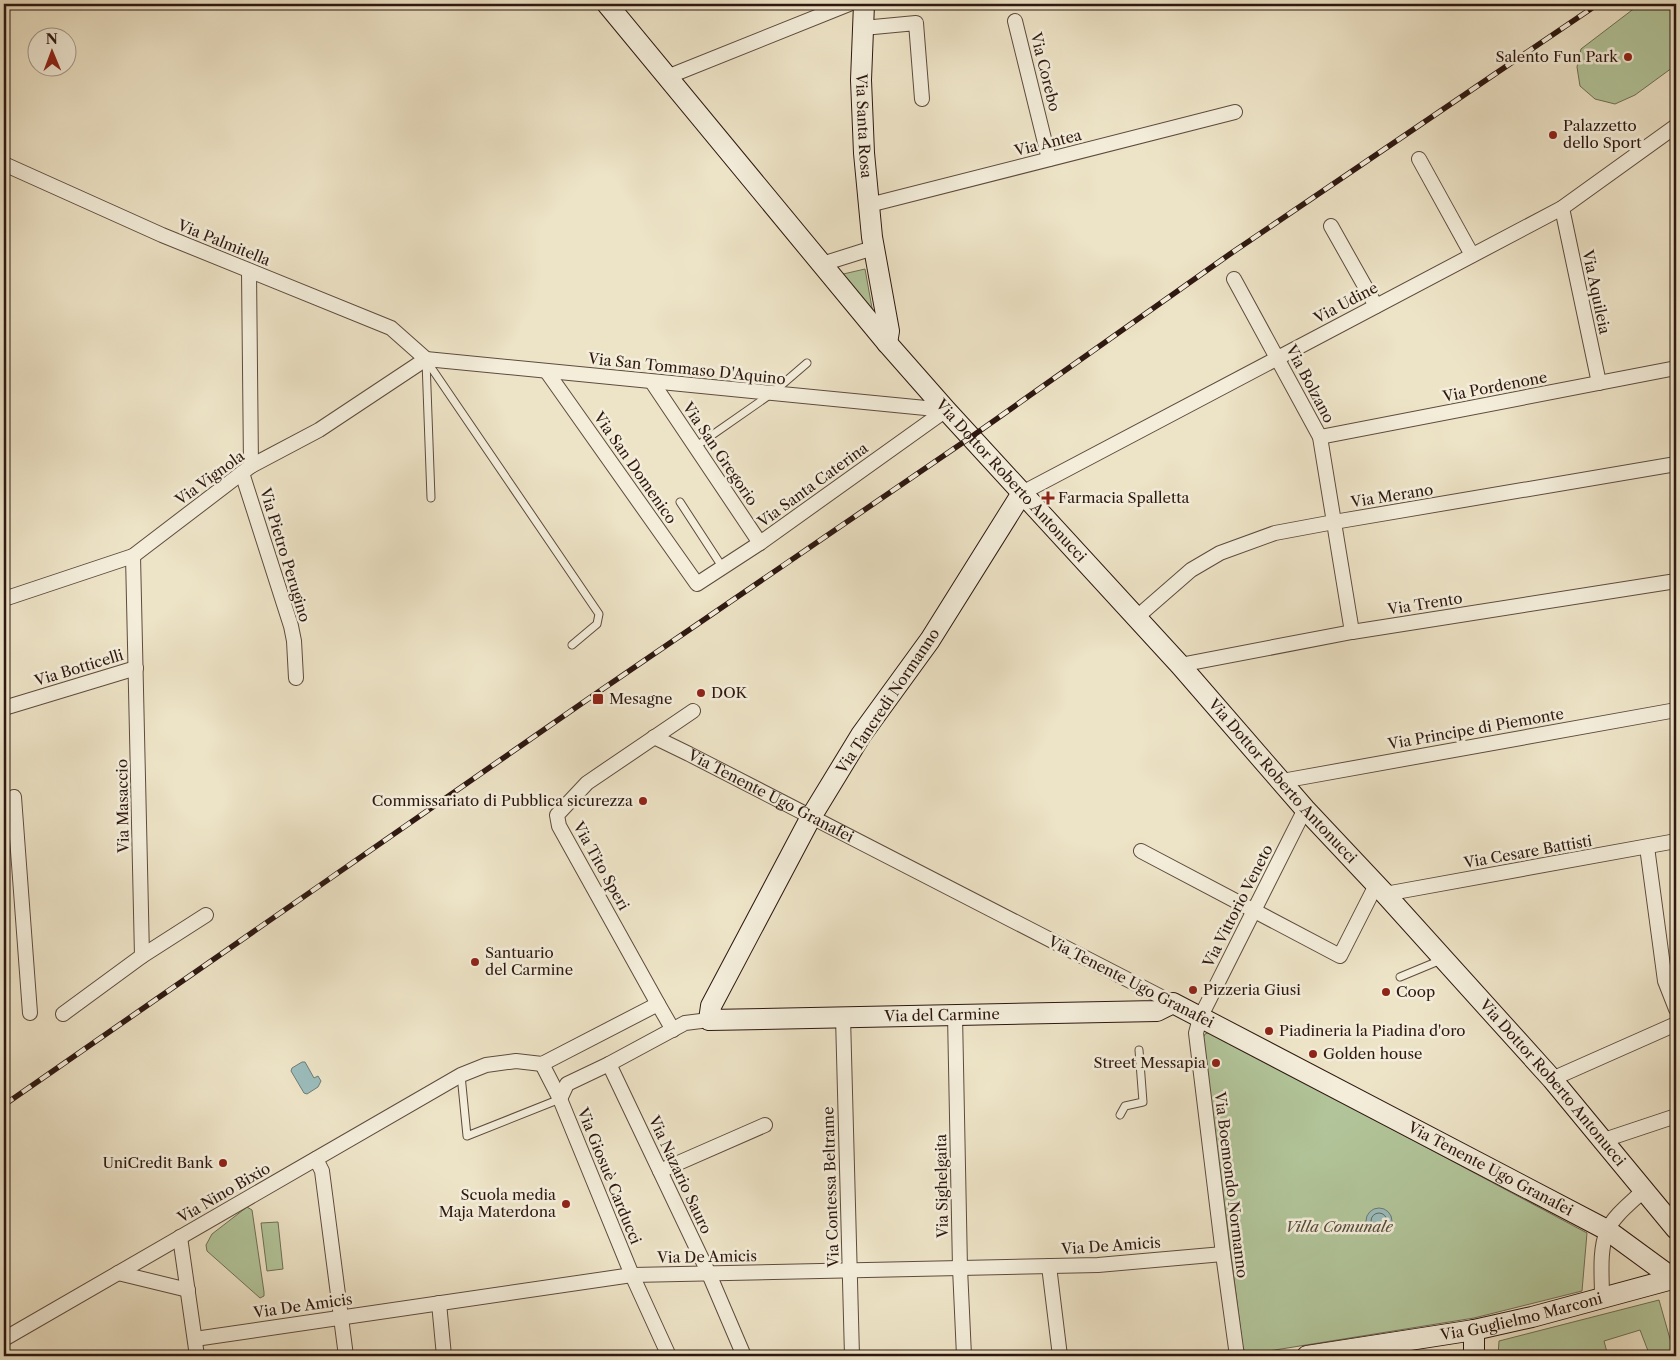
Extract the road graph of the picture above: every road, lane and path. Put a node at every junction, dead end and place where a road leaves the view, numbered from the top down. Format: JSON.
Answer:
{"nodes":[{"id":1,"x":607,"y":4,"type":"edge"},
{"id":2,"x":849,"y":4,"type":"edge"},
{"id":3,"x":864,"y":4,"type":"edge"},
{"id":4,"x":1015,"y":21,"type":"dead end"},
{"id":5,"x":863,"y":28,"type":"junction"},
{"id":6,"x":667,"y":77,"type":"junction"},
{"id":7,"x":922,"y":99,"type":"dead end"},
{"id":8,"x":1235,"y":112,"type":"dead end"},
{"id":9,"x":1676,"y":126,"type":"edge"},
{"id":10,"x":1049,"y":159,"type":"junction"},
{"id":11,"x":1420,"y":159,"type":"dead end"},
{"id":12,"x":4,"y":164,"type":"edge"},
{"id":13,"x":869,"y":206,"type":"junction"},
{"id":14,"x":1562,"y":208,"type":"junction"},
{"id":15,"x":1331,"y":226,"type":"dead end"},
{"id":16,"x":873,"y":248,"type":"junction"},
{"id":17,"x":1472,"y":256,"type":"junction"},
{"id":18,"x":822,"y":264,"type":"junction"},
{"id":19,"x":248,"y":271,"type":"junction"},
{"id":20,"x":1234,"y":279,"type":"dead end"},
{"id":21,"x":1376,"y":306,"type":"junction"},
{"id":22,"x":888,"y":344,"type":"junction"},
{"id":23,"x":1277,"y":358,"type":"junction"},
{"id":24,"x":426,"y":360,"type":"junction"},
{"id":25,"x":807,"y":363,"type":"dead end"},
{"id":26,"x":1676,"y":368,"type":"edge"},
{"id":27,"x":547,"y":372,"type":"junction"},
{"id":28,"x":652,"y":382,"type":"junction"},
{"id":29,"x":1599,"y":383,"type":"junction"},
{"id":30,"x":771,"y":394,"type":"junction"},
{"id":31,"x":946,"y":410,"type":"junction"},
{"id":32,"x":1320,"y":438,"type":"junction"},
{"id":33,"x":695,"y":447,"type":"junction"},
{"id":34,"x":1676,"y":464,"type":"edge"},
{"id":35,"x":247,"y":469,"type":"junction"},
{"id":36,"x":1022,"y":493,"type":"junction"},
{"id":37,"x":432,"y":498,"type":"dead end"},
{"id":38,"x":680,"y":502,"type":"dead end"},
{"id":39,"x":1334,"y":522,"type":"junction"},
{"id":40,"x":760,"y":543,"type":"junction"},
{"id":41,"x":133,"y":556,"type":"junction"},
{"id":42,"x":723,"y":568,"type":"junction"},
{"id":43,"x":1676,"y":580,"type":"edge"},
{"id":44,"x":697,"y":584,"type":"joint"},
{"id":45,"x":4,"y":599,"type":"edge"},
{"id":46,"x":1137,"y":617,"type":"junction"},
{"id":47,"x":1352,"y":632,"type":"junction"},
{"id":48,"x":572,"y":645,"type":"dead end"},
{"id":49,"x":1180,"y":665,"type":"junction"},
{"id":50,"x":136,"y":668,"type":"junction"},
{"id":51,"x":296,"y":678,"type":"dead end"},
{"id":52,"x":4,"y":708,"type":"edge"},
{"id":53,"x":1676,"y":710,"type":"edge"},
{"id":54,"x":692,"y":711,"type":"dead end"},
{"id":55,"x":654,"y":737,"type":"junction"},
{"id":56,"x":1282,"y":780,"type":"junction"},
{"id":57,"x":4,"y":804,"type":"edge"},
{"id":58,"x":1305,"y":809,"type":"junction"},
{"id":59,"x":811,"y":817,"type":"junction"},
{"id":60,"x":1676,"y":841,"type":"edge"},
{"id":61,"x":1647,"y":847,"type":"junction"},
{"id":62,"x":1141,"y":851,"type":"dead end"},
{"id":63,"x":1380,"y":889,"type":"junction"},
{"id":64,"x":1254,"y":911,"type":"junction"},
{"id":65,"x":206,"y":915,"type":"dead end"},
{"id":66,"x":142,"y":956,"type":"junction"},
{"id":67,"x":1443,"y":959,"type":"junction"},
{"id":68,"x":1400,"y":977,"type":"dead end"},
{"id":69,"x":658,"y":1004,"type":"junction"},
{"id":70,"x":1172,"y":1004,"type":"junction"},
{"id":71,"x":1676,"y":1008,"type":"edge"},
{"id":72,"x":30,"y":1013,"type":"dead end"},
{"id":73,"x":62,"y":1014,"type":"dead end"},
{"id":74,"x":955,"y":1015,"type":"junction"},
{"id":75,"x":843,"y":1017,"type":"junction"},
{"id":76,"x":1200,"y":1018,"type":"junction"},
{"id":77,"x":709,"y":1020,"type":"junction"},
{"id":78,"x":1676,"y":1024,"type":"edge"},
{"id":79,"x":673,"y":1030,"type":"junction"},
{"id":80,"x":1140,"y":1050,"type":"dead end"},
{"id":81,"x":542,"y":1064,"type":"junction"},
{"id":82,"x":609,"y":1064,"type":"junction"},
{"id":83,"x":461,"y":1075,"type":"junction"},
{"id":84,"x":1552,"y":1079,"type":"junction"},
{"id":85,"x":560,"y":1099,"type":"junction"},
{"id":86,"x":1120,"y":1115,"type":"dead end"},
{"id":87,"x":1676,"y":1116,"type":"edge"},
{"id":88,"x":766,"y":1126,"type":"dead end"},
{"id":89,"x":1604,"y":1140,"type":"junction"},
{"id":90,"x":316,"y":1158,"type":"junction"},
{"id":91,"x":660,"y":1171,"type":"junction"},
{"id":92,"x":1644,"y":1190,"type":"junction"},
{"id":93,"x":1674,"y":1226,"type":"edge"},
{"id":94,"x":1607,"y":1230,"type":"junction"},
{"id":95,"x":180,"y":1237,"type":"junction"},
{"id":96,"x":1223,"y":1254,"type":"junction"},
{"id":97,"x":1049,"y":1266,"type":"junction"},
{"id":98,"x":960,"y":1268,"type":"junction"},
{"id":99,"x":849,"y":1269,"type":"junction"},
{"id":100,"x":118,"y":1273,"type":"junction"},
{"id":101,"x":709,"y":1274,"type":"junction"},
{"id":102,"x":632,"y":1275,"type":"junction"},
{"id":103,"x":1675,"y":1279,"type":"edge"},
{"id":104,"x":188,"y":1290,"type":"junction"},
{"id":105,"x":1602,"y":1297,"type":"junction"},
{"id":106,"x":438,"y":1303,"type":"junction"},
{"id":107,"x":340,"y":1317,"type":"junction"},
{"id":108,"x":1474,"y":1330,"type":"junction"},
{"id":109,"x":4,"y":1338,"type":"edge"},
{"id":110,"x":195,"y":1339,"type":"junction"},
{"id":111,"x":197,"y":1356,"type":"edge"},
{"id":112,"x":346,"y":1356,"type":"edge"},
{"id":113,"x":444,"y":1356,"type":"edge"},
{"id":114,"x":668,"y":1356,"type":"edge"},
{"id":115,"x":744,"y":1356,"type":"edge"},
{"id":116,"x":852,"y":1356,"type":"edge"},
{"id":117,"x":964,"y":1356,"type":"edge"},
{"id":118,"x":1060,"y":1356,"type":"edge"},
{"id":119,"x":1237,"y":1356,"type":"edge"},
{"id":120,"x":1314,"y":1356,"type":"edge"},
{"id":121,"x":1474,"y":1356,"type":"edge"}],
"edges":[{"from":1,"to":6,"type":"main road","name":"Via Dottor Roberto Antonucci"},
{"from":2,"to":6,"type":"street"},
{"from":3,"to":5,"type":"main road","name":"Via Santa Rosa"},
{"from":4,"to":10,"type":"street","name":"Via Corebo"},
{"from":5,"to":7,"type":"street"},
{"from":5,"to":13,"type":"main road","name":"Via Santa Rosa"},
{"from":6,"to":18,"type":"main road","name":"Via Dottor Roberto Antonucci"},
{"from":8,"to":10,"type":"street","name":"Via Antea"},
{"from":9,"to":14,"type":"street","name":"Via Udine"},
{"from":10,"to":13,"type":"street","name":"Via Antea"},
{"from":11,"to":17,"type":"street"},
{"from":12,"to":19,"type":"street","name":"Via Palmitella"},
{"from":13,"to":16,"type":"main road","name":"Via Santa Rosa"},
{"from":14,"to":17,"type":"street","name":"Via Udine"},
{"from":14,"to":29,"type":"street","name":"Via Aquileia"},
{"from":15,"to":21,"type":"street"},
{"from":16,"to":18,"type":"street"},
{"from":16,"to":22,"type":"main road","name":"Via Santa Rosa"},
{"from":17,"to":21,"type":"street","name":"Via Udine"},
{"from":18,"to":22,"type":"main road","name":"Via Dottor Roberto Antonucci"},
{"from":19,"to":24,"type":"street","name":"Via Palmitella"},
{"from":19,"to":35,"type":"street","name":"Via Pietro Perugino"},
{"from":20,"to":23,"type":"street","name":"Via Bolzano"},
{"from":21,"to":23,"type":"street","name":"Via Udine"},
{"from":22,"to":31,"type":"main road","name":"Via Dottor Roberto Antonucci"},
{"from":23,"to":32,"type":"street","name":"Via Bolzano"},
{"from":23,"to":36,"type":"street","name":"Via Udine"},
{"from":24,"to":27,"type":"street","name":"Via San Tommaso D'Aquino"},
{"from":24,"to":35,"type":"street","name":"Via Vignola"},
{"from":24,"to":37,"type":"lane"},
{"from":24,"to":48,"type":"lane"},
{"from":25,"to":30,"type":"lane"},
{"from":26,"to":29,"type":"street","name":"Via Pordenone"},
{"from":27,"to":28,"type":"street","name":"Via San Tommaso D'Aquino"},
{"from":27,"to":44,"type":"street","name":"Via San Domenico"},
{"from":28,"to":30,"type":"street","name":"Via San Tommaso D'Aquino"},
{"from":28,"to":33,"type":"street","name":"Via San Gregorio"},
{"from":29,"to":32,"type":"street","name":"Via Pordenone"},
{"from":30,"to":31,"type":"street","name":"Via San Tommaso D'Aquino"},
{"from":30,"to":33,"type":"lane"},
{"from":31,"to":36,"type":"main road","name":"Via Dottor Roberto Antonucci"},
{"from":31,"to":40,"type":"street","name":"Via Santa Caterina"},
{"from":32,"to":39,"type":"street","name":"Via Bolzano"},
{"from":33,"to":40,"type":"street","name":"Via San Gregorio"},
{"from":34,"to":39,"type":"street","name":"Via Merano"},
{"from":35,"to":41,"type":"street","name":"Via Vignola"},
{"from":35,"to":51,"type":"street","name":"Via Pietro Perugino"},
{"from":36,"to":46,"type":"main road","name":"Via Dottor Roberto Antonucci"},
{"from":36,"to":59,"type":"main road","name":"Via Tancredi Normanno"},
{"from":38,"to":42,"type":"lane"},
{"from":39,"to":46,"type":"street","name":"Via Merano"},
{"from":39,"to":47,"type":"street","name":"Via Bolzano"},
{"from":40,"to":42,"type":"street","name":"Via Santa Caterina"},
{"from":41,"to":45,"type":"street","name":"Via Vignola"},
{"from":41,"to":50,"type":"street","name":"Via Masaccio"},
{"from":42,"to":44,"type":"street","name":"Via Santa Caterina"},
{"from":43,"to":47,"type":"street","name":"Via Trento"},
{"from":46,"to":49,"type":"main road","name":"Via Dottor Roberto Antonucci"},
{"from":47,"to":49,"type":"street","name":"Via Trento"},
{"from":49,"to":56,"type":"main road","name":"Via Dottor Roberto Antonucci"},
{"from":50,"to":52,"type":"street","name":"Via Botticelli"},
{"from":50,"to":66,"type":"street","name":"Via Masaccio"},
{"from":53,"to":56,"type":"street","name":"Via Principe di Piemonte"},
{"from":54,"to":55,"type":"street","name":"Via Tito Speri"},
{"from":55,"to":59,"type":"street","name":"Via Tenente Ugo Granafei"},
{"from":55,"to":69,"type":"street","name":"Via Tito Speri"},
{"from":56,"to":58,"type":"main road","name":"Via Dottor Roberto Antonucci"},
{"from":57,"to":72,"type":"street"},
{"from":58,"to":63,"type":"main road","name":"Via Dottor Roberto Antonucci"},
{"from":58,"to":64,"type":"street","name":"Via Vittorio Veneto"},
{"from":59,"to":70,"type":"street","name":"Via Tenente Ugo Granafei"},
{"from":59,"to":77,"type":"main road","name":"Via Tancredi Normanno"},
{"from":60,"to":61,"type":"street","name":"Via Cesare Battisti"},
{"from":61,"to":63,"type":"street","name":"Via Cesare Battisti"},
{"from":61,"to":71,"type":"street"},
{"from":62,"to":64,"type":"street"},
{"from":63,"to":64,"type":"street"},
{"from":63,"to":67,"type":"main road","name":"Via Dottor Roberto Antonucci"},
{"from":64,"to":76,"type":"street","name":"Via Vittorio Veneto"},
{"from":65,"to":66,"type":"street"},
{"from":66,"to":73,"type":"street"},
{"from":67,"to":68,"type":"lane"},
{"from":67,"to":84,"type":"main road","name":"Via Dottor Roberto Antonucci"},
{"from":69,"to":79,"type":"street"},
{"from":69,"to":81,"type":"street"},
{"from":70,"to":74,"type":"main road","name":"Via del Carmine"},
{"from":70,"to":76,"type":"main road","name":"Via Tenente Ugo Granafei"},
{"from":74,"to":75,"type":"main road","name":"Via del Carmine"},
{"from":74,"to":98,"type":"street","name":"Via Sighelgaita"},
{"from":75,"to":77,"type":"main road","name":"Via del Carmine"},
{"from":75,"to":99,"type":"street","name":"Via Contessa Beltrame"},
{"from":76,"to":94,"type":"main road","name":"Via Tenente Ugo Granafei"},
{"from":76,"to":96,"type":"street","name":"Via Boemondo Normanno"},
{"from":77,"to":79,"type":"street"},
{"from":78,"to":84,"type":"street"},
{"from":79,"to":82,"type":"street"},
{"from":80,"to":86,"type":"lane"},
{"from":81,"to":83,"type":"street","name":"Via Nino Bixio"},
{"from":81,"to":85,"type":"street","name":"Via Giosuè Carducci"},
{"from":82,"to":85,"type":"street"},
{"from":82,"to":91,"type":"street","name":"Via Nazario Sauro"},
{"from":83,"to":85,"type":"lane"},
{"from":83,"to":90,"type":"street","name":"Via Nino Bixio"},
{"from":84,"to":89,"type":"main road","name":"Via Dottor Roberto Antonucci"},
{"from":85,"to":102,"type":"street","name":"Via Giosuè Carducci"},
{"from":87,"to":89,"type":"street"},
{"from":88,"to":91,"type":"street"},
{"from":89,"to":92,"type":"main road","name":"Via Dottor Roberto Antonucci"},
{"from":90,"to":95,"type":"street","name":"Via Nino Bixio"},
{"from":90,"to":107,"type":"street"},
{"from":91,"to":101,"type":"street","name":"Via Nazario Sauro"},
{"from":92,"to":93,"type":"main road","name":"Via Dottor Roberto Antonucci"},
{"from":92,"to":94,"type":"street"},
{"from":94,"to":103,"type":"main road","name":"Via Tenente Ugo Granafei"},
{"from":94,"to":105,"type":"street"},
{"from":95,"to":100,"type":"street","name":"Via Nino Bixio"},
{"from":95,"to":104,"type":"street"},
{"from":96,"to":97,"type":"street","name":"Via De Amicis"},
{"from":96,"to":119,"type":"street","name":"Via Boemondo Normanno"},
{"from":97,"to":98,"type":"street","name":"Via De Amicis"},
{"from":97,"to":118,"type":"street"},
{"from":98,"to":99,"type":"street","name":"Via De Amicis"},
{"from":98,"to":117,"type":"street","name":"Via Sighelgaita"},
{"from":99,"to":101,"type":"street","name":"Via De Amicis"},
{"from":99,"to":116,"type":"street","name":"Via Contessa Beltrame"},
{"from":100,"to":104,"type":"street"},
{"from":100,"to":109,"type":"street","name":"Via Nino Bixio"},
{"from":101,"to":102,"type":"street","name":"Via De Amicis"},
{"from":101,"to":115,"type":"street","name":"Via Nazario Sauro"},
{"from":102,"to":106,"type":"street","name":"Via De Amicis"},
{"from":102,"to":114,"type":"street","name":"Via Giosuè Carducci"},
{"from":103,"to":105,"type":"main road","name":"Via Guglielmo Marconi"},
{"from":104,"to":110,"type":"street"},
{"from":105,"to":108,"type":"main road","name":"Via Guglielmo Marconi"},
{"from":106,"to":107,"type":"street","name":"Via De Amicis"},
{"from":106,"to":113,"type":"street"},
{"from":107,"to":110,"type":"street","name":"Via De Amicis"},
{"from":107,"to":112,"type":"street"},
{"from":108,"to":120,"type":"main road","name":"Via Guglielmo Marconi"},
{"from":108,"to":121,"type":"main road"},
{"from":110,"to":111,"type":"street"}]}
